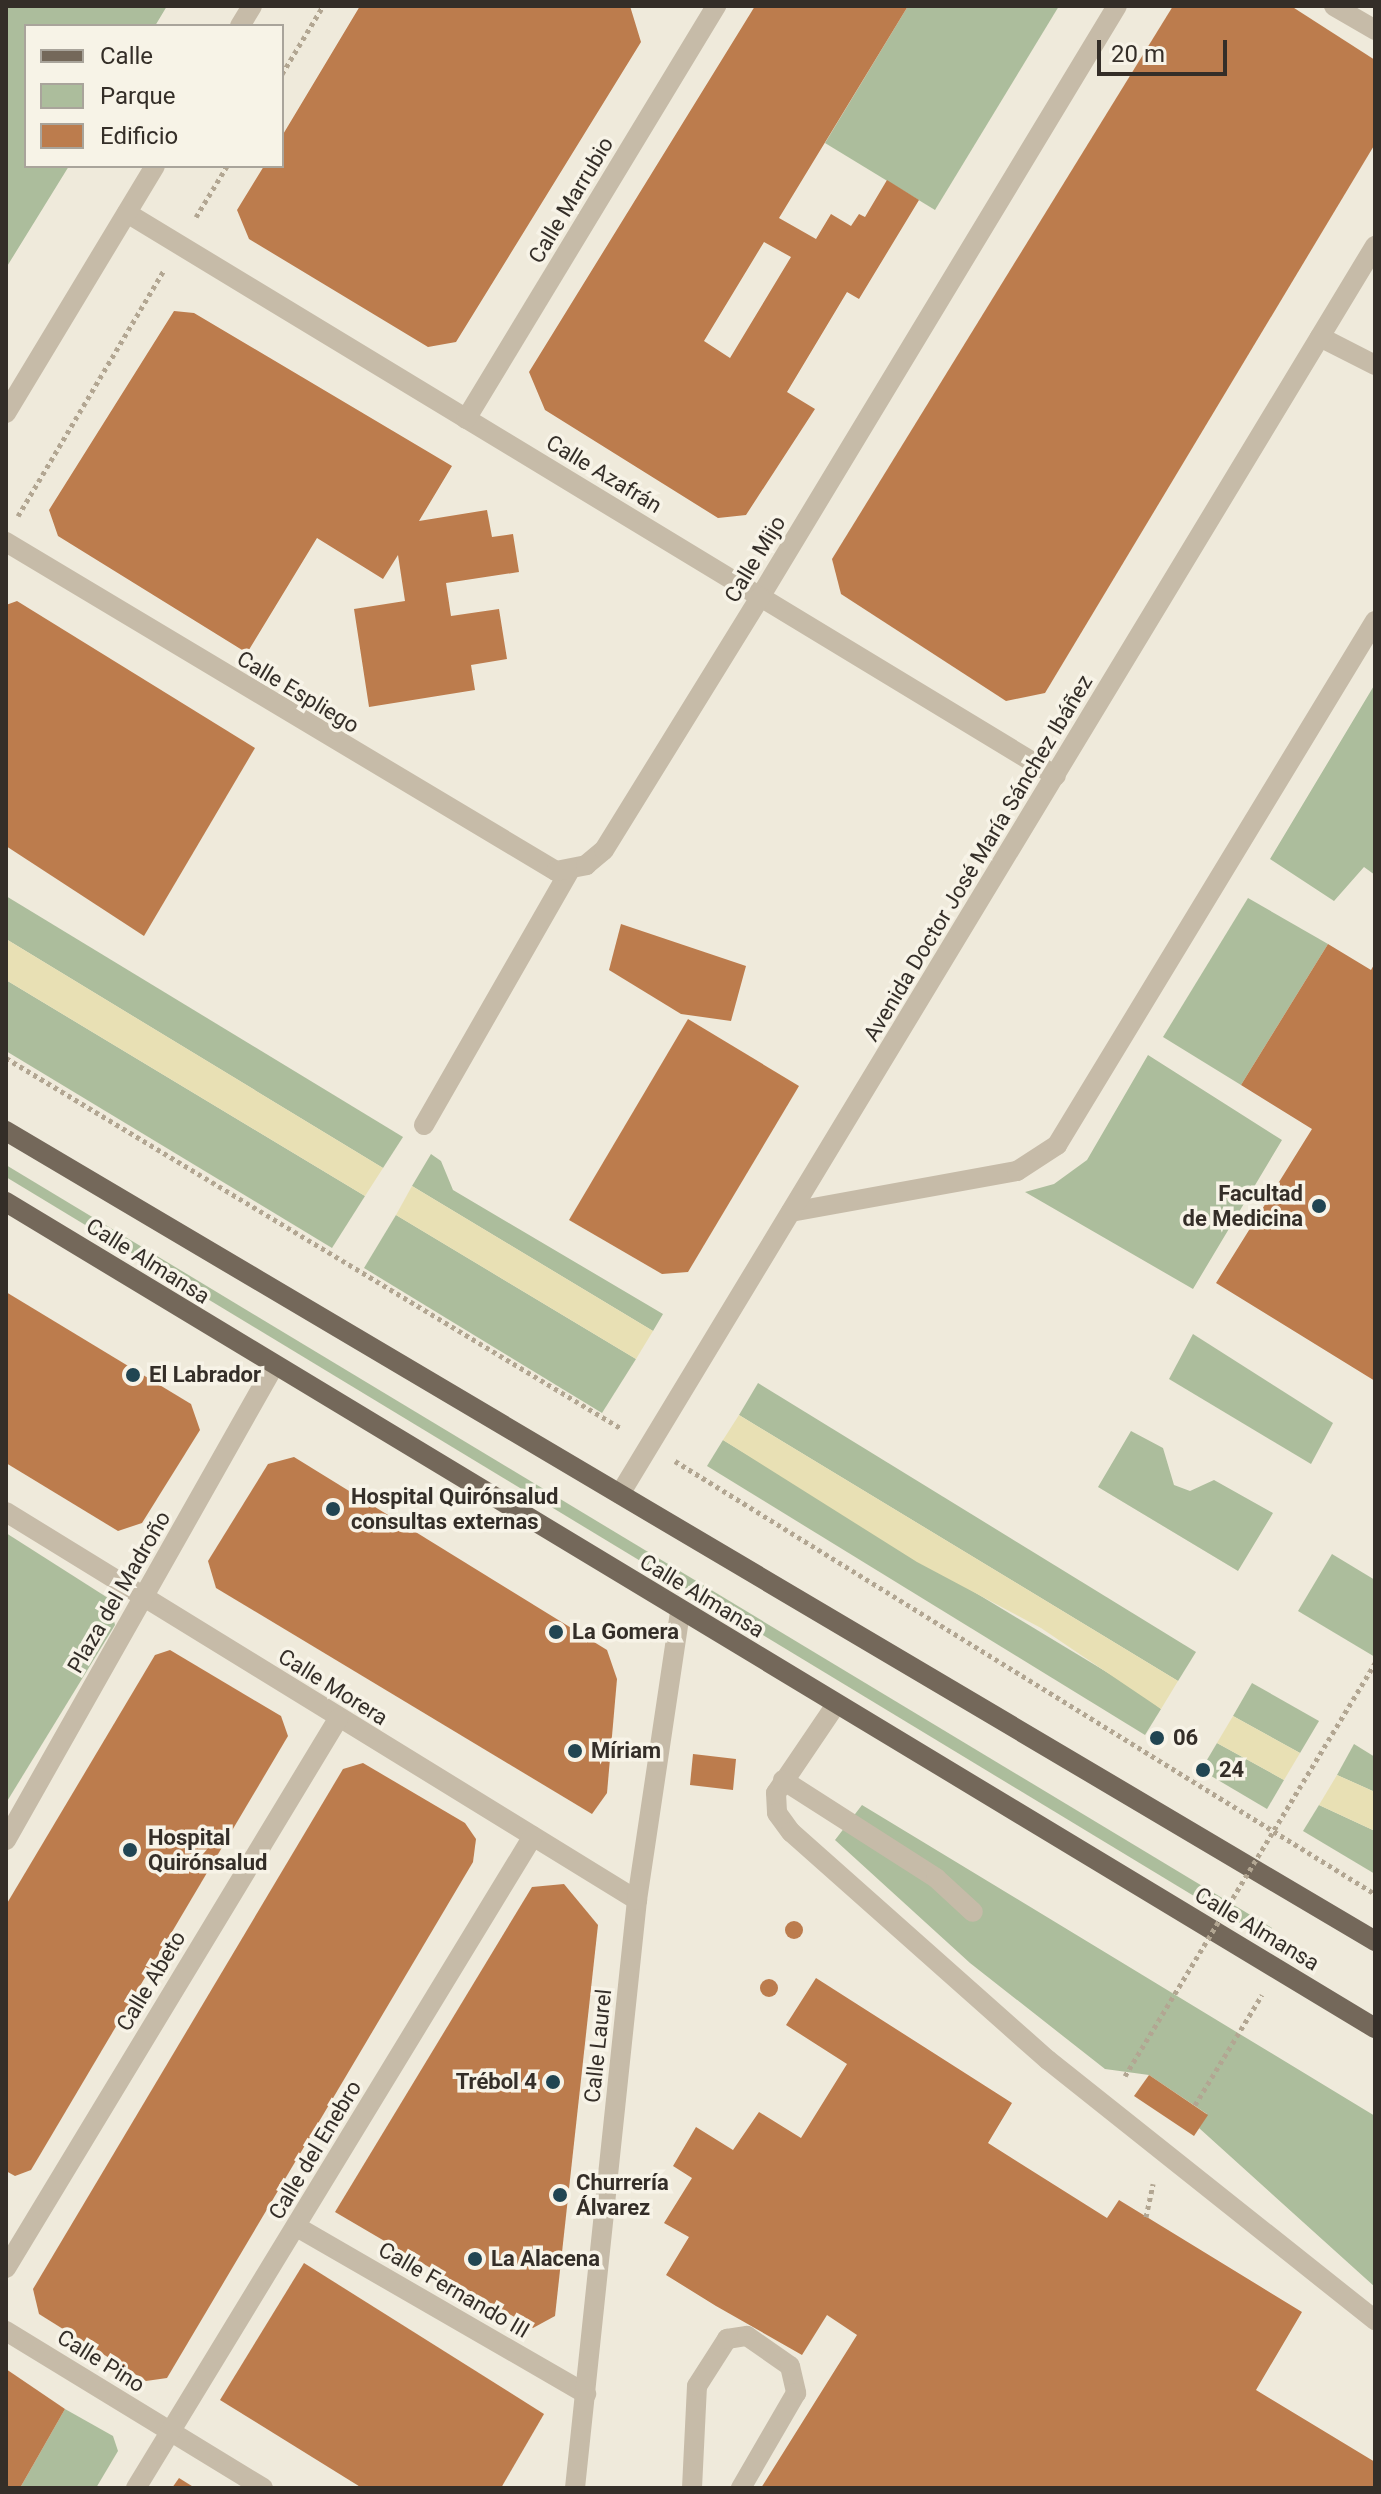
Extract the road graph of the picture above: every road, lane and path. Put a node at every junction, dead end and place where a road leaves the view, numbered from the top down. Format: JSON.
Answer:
{"nodes":[{"id":1,"x":252,"y":6,"type":"edge"},
{"id":2,"x":323,"y":6,"type":"edge"},
{"id":3,"x":716,"y":6,"type":"edge"},
{"id":4,"x":1117,"y":6,"type":"edge"},
{"id":5,"x":1334,"y":6,"type":"edge"},
{"id":6,"x":241,"y":24,"type":"edge"},
{"id":7,"x":1375,"y":30,"type":"edge"},
{"id":8,"x":284,"y":71,"type":"edge"},
{"id":9,"x":154,"y":168,"type":"edge"},
{"id":10,"x":226,"y":168,"type":"edge"},
{"id":11,"x":127,"y":213,"type":"junction"},
{"id":12,"x":187,"y":231,"type":"dead end"},
{"id":13,"x":1375,"y":246,"type":"edge"},
{"id":14,"x":170,"y":260,"type":"dead end"},
{"id":15,"x":1320,"y":337,"type":"junction"},
{"id":16,"x":1375,"y":365,"type":"edge"},
{"id":17,"x":6,"y":413,"type":"edge"},
{"id":18,"x":466,"y":419,"type":"junction"},
{"id":19,"x":10,"y":533,"type":"edge"},
{"id":20,"x":760,"y":597,"type":"junction"},
{"id":21,"x":1375,"y":621,"type":"edge"},
{"id":22,"x":1056,"y":776,"type":"junction"},
{"id":23,"x":570,"y":870,"type":"junction"},
{"id":24,"x":6,"y":1058,"type":"edge"},
{"id":25,"x":424,"y":1125,"type":"dead end"},
{"id":26,"x":6,"y":1131,"type":"edge"},
{"id":27,"x":6,"y":1202,"type":"edge"},
{"id":28,"x":791,"y":1212,"type":"junction"},
{"id":29,"x":274,"y":1366,"type":"junction"},
{"id":30,"x":649,"y":1445,"type":"junction"},
{"id":31,"x":620,"y":1494,"type":"junction"},
{"id":32,"x":6,"y":1512,"type":"edge"},
{"id":33,"x":144,"y":1597,"type":"junction"},
{"id":34,"x":680,"y":1611,"type":"junction"},
{"id":35,"x":1375,"y":1663,"type":"edge"},
{"id":36,"x":835,"y":1706,"type":"junction"},
{"id":37,"x":338,"y":1719,"type":"junction"},
{"id":38,"x":783,"y":1780,"type":"junction"},
{"id":39,"x":533,"y":1836,"type":"junction"},
{"id":40,"x":6,"y":1840,"type":"edge"},
{"id":41,"x":1375,"y":1894,"type":"edge"},
{"id":42,"x":637,"y":1900,"type":"junction"},
{"id":43,"x":973,"y":1912,"type":"dead end"},
{"id":44,"x":1375,"y":1941,"type":"edge"},
{"id":45,"x":1278,"y":1969,"type":"junction"},
{"id":46,"x":1375,"y":2028,"type":"edge"},
{"id":47,"x":1125,"y":2076,"type":"dead end"},
{"id":48,"x":1195,"y":2105,"type":"dead end"},
{"id":49,"x":1157,"y":2167,"type":"dead end"},
{"id":50,"x":1146,"y":2217,"type":"dead end"},
{"id":51,"x":297,"y":2227,"type":"junction"},
{"id":52,"x":6,"y":2268,"type":"edge"},
{"id":53,"x":1375,"y":2320,"type":"edge"},
{"id":54,"x":6,"y":2331,"type":"edge"},
{"id":55,"x":586,"y":2394,"type":"junction"},
{"id":56,"x":172,"y":2433,"type":"junction"},
{"id":57,"x":136,"y":2488,"type":"edge"},
{"id":58,"x":263,"y":2488,"type":"edge"},
{"id":59,"x":575,"y":2488,"type":"edge"},
{"id":60,"x":692,"y":2488,"type":"edge"},
{"id":61,"x":741,"y":2488,"type":"edge"}],
"edges":[{"from":1,"to":6,"type":"street"},
{"from":2,"to":8,"type":"path"},
{"from":3,"to":18,"type":"street","name":"Calle Marrubio"},
{"from":4,"to":20,"type":"street","name":"Calle Mijo"},
{"from":5,"to":7,"type":"street"},
{"from":9,"to":11,"type":"street"},
{"from":10,"to":12,"type":"path"},
{"from":11,"to":17,"type":"street"},
{"from":11,"to":18,"type":"street","name":"Calle Azafrán"},
{"from":13,"to":15,"type":"street","name":"Avenida Doctor José María Sánchez Ibáñez"},
{"from":14,"to":19,"type":"path"},
{"from":15,"to":16,"type":"street"},
{"from":15,"to":22,"type":"street","name":"Avenida Doctor José María Sánchez Ibáñez"},
{"from":18,"to":20,"type":"street","name":"Calle Azafrán"},
{"from":19,"to":23,"type":"street","name":"Calle Espliego"},
{"from":20,"to":22,"type":"street","name":"Calle Azafrán"},
{"from":20,"to":23,"type":"street","name":"Calle Mijo"},
{"from":21,"to":28,"type":"street"},
{"from":22,"to":28,"type":"street","name":"Avenida Doctor José María Sánchez Ibáñez"},
{"from":23,"to":25,"type":"street","name":"Calle Mijo"},
{"from":24,"to":30,"type":"path"},
{"from":26,"to":31,"type":"main road","name":"Calle Almansa"},
{"from":27,"to":29,"type":"main road","name":"Calle Almansa"},
{"from":28,"to":30,"type":"street","name":"Avenida Doctor José María Sánchez Ibáñez"},
{"from":29,"to":33,"type":"street","name":"Plaza del Madroño"},
{"from":29,"to":34,"type":"main road","name":"Calle Almansa"},
{"from":30,"to":31,"type":"street","name":"Avenida Doctor José María Sánchez Ibáñez"},
{"from":30,"to":41,"type":"path"},
{"from":31,"to":44,"type":"main road","name":"Calle Almansa"},
{"from":32,"to":33,"type":"street","name":"Calle Morera"},
{"from":33,"to":37,"type":"street","name":"Calle Morera"},
{"from":33,"to":40,"type":"street","name":"Plaza del Madroño"},
{"from":34,"to":36,"type":"main road","name":"Calle Almansa"},
{"from":34,"to":42,"type":"street","name":"Calle Laurel"},
{"from":35,"to":47,"type":"path","bridge":true},
{"from":36,"to":38,"type":"street"},
{"from":36,"to":45,"type":"main road","name":"Calle Almansa"},
{"from":37,"to":39,"type":"street","name":"Calle Morera"},
{"from":37,"to":52,"type":"street","name":"Calle Abeto"},
{"from":38,"to":43,"type":"street"},
{"from":38,"to":53,"type":"street"},
{"from":39,"to":42,"type":"street","name":"Calle Morera"},
{"from":39,"to":51,"type":"street","name":"Calle del Enebro"},
{"from":42,"to":55,"type":"street","name":"Calle Laurel"},
{"from":45,"to":46,"type":"main road","name":"Calle Almansa"},
{"from":45,"to":48,"type":"path"},
{"from":49,"to":50,"type":"path"},
{"from":51,"to":55,"type":"street","name":"Calle Fernando III"},
{"from":51,"to":56,"type":"street","name":"Calle del Enebro"},
{"from":54,"to":56,"type":"street","name":"Calle Pino"},
{"from":55,"to":59,"type":"street","name":"Calle Laurel"},
{"from":56,"to":57,"type":"street","name":"Calle del Enebro"},
{"from":56,"to":58,"type":"street","name":"Calle Pino"},
{"from":60,"to":61,"type":"street"}]}
